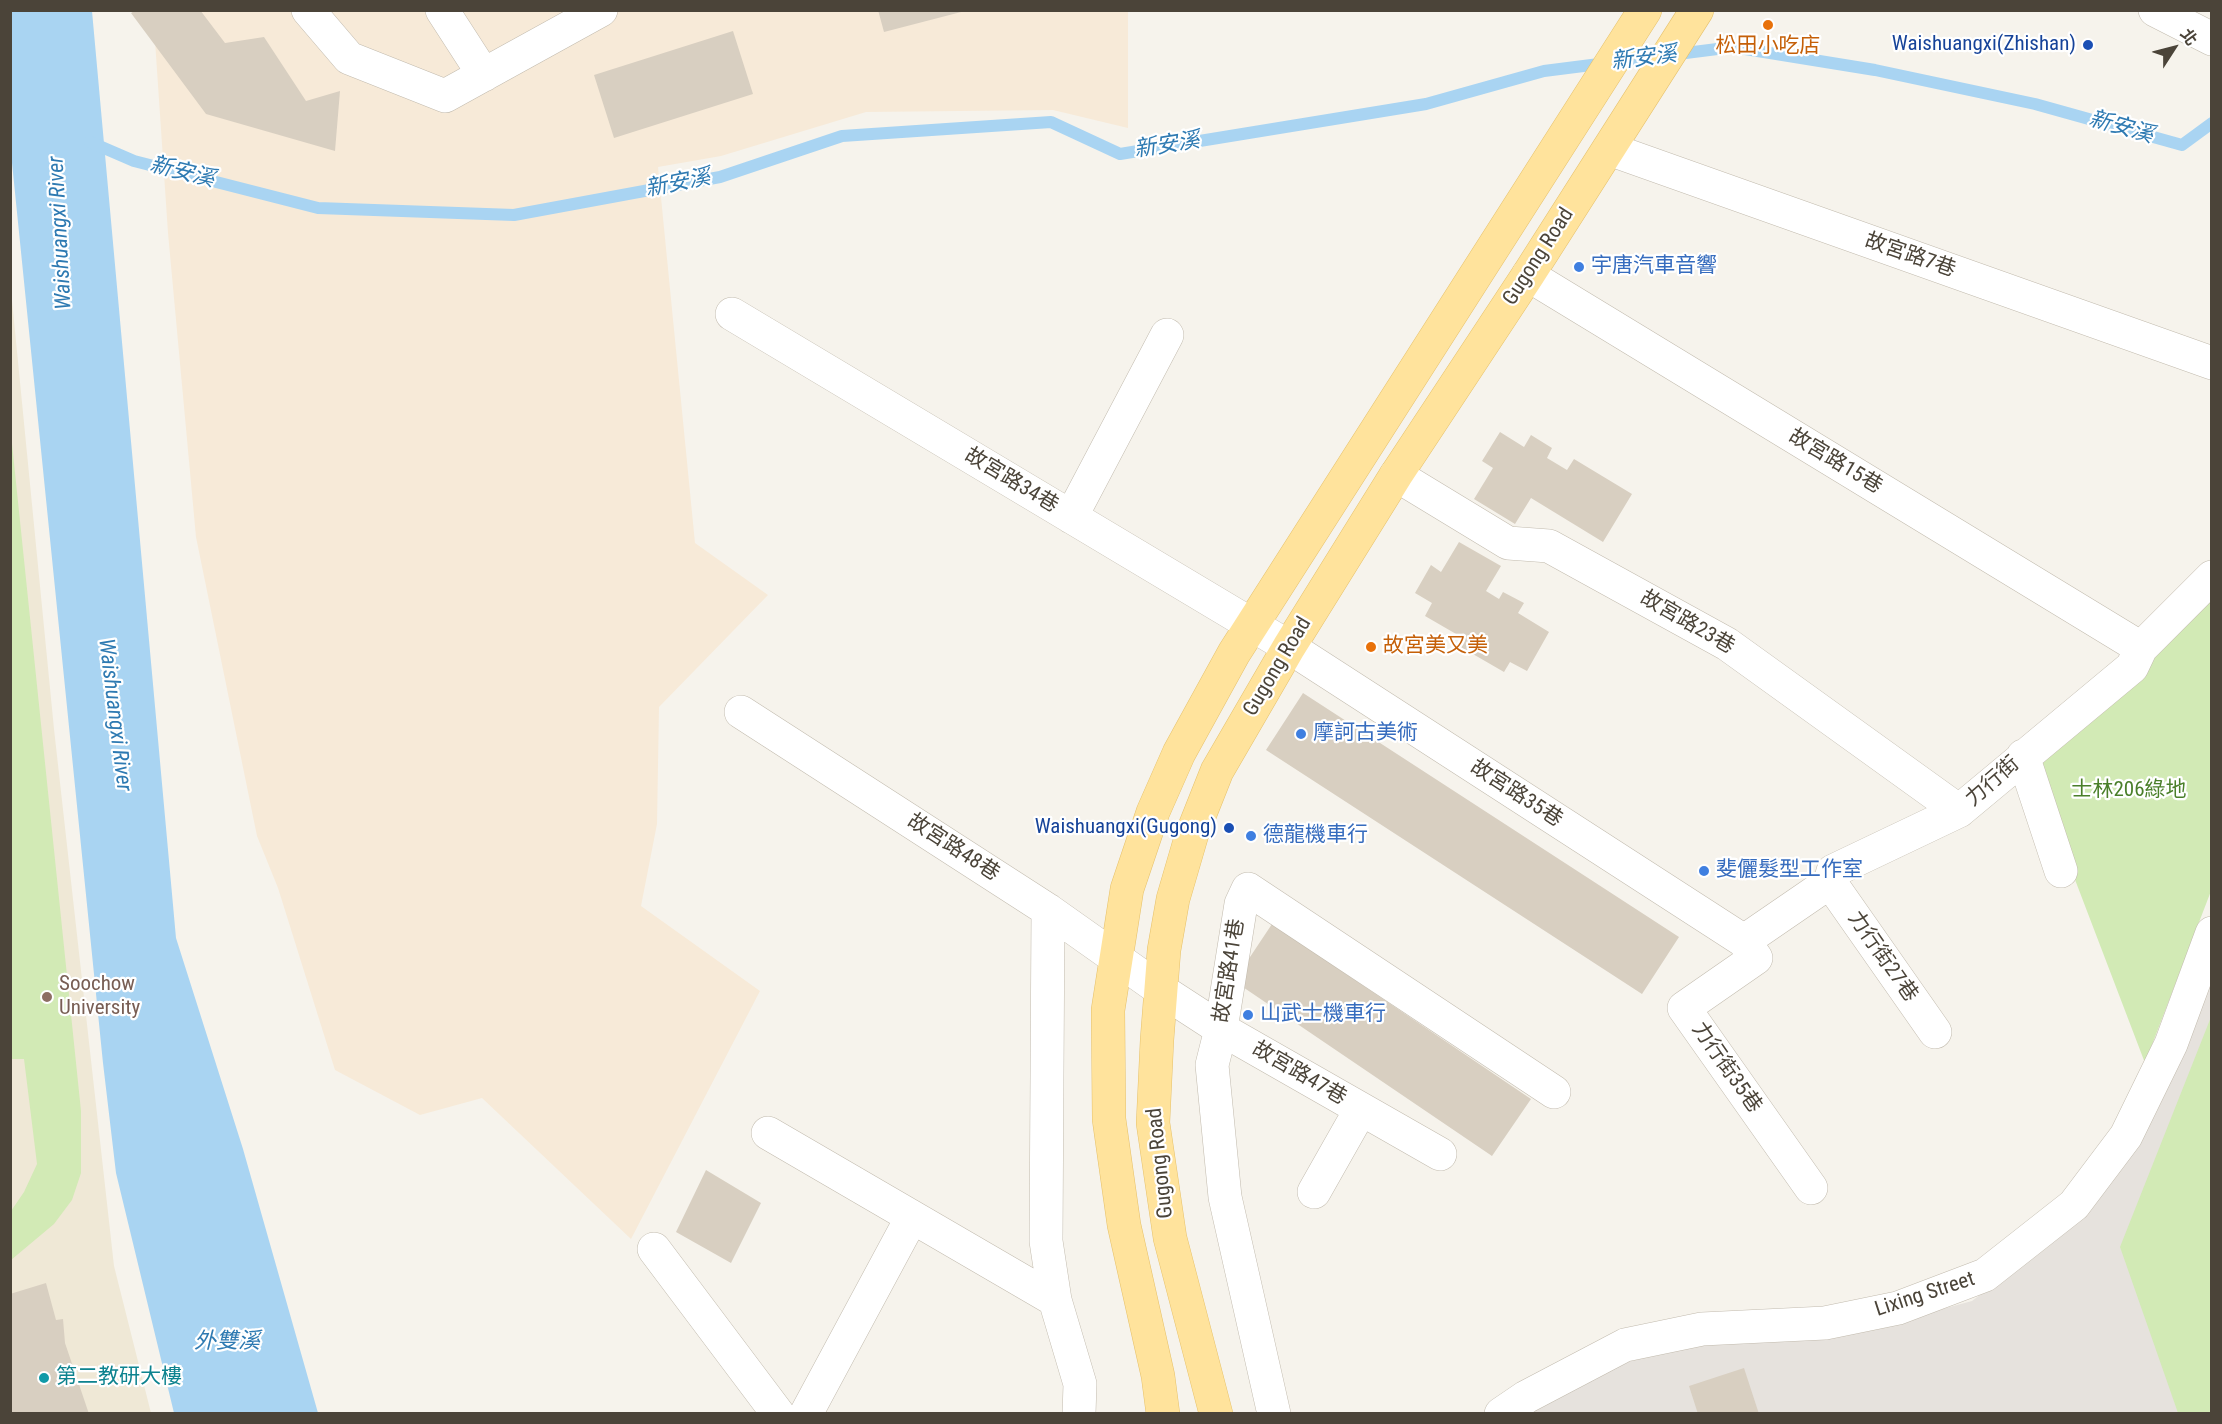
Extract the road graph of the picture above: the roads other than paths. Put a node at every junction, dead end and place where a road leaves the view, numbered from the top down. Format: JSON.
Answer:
{"nodes":[{"id":1,"x":308,"y":10,"type":"edge"},
{"id":2,"x":442,"y":10,"type":"edge"},
{"id":3,"x":601,"y":10,"type":"edge"},
{"id":4,"x":2155,"y":10,"type":"edge"},
{"id":5,"x":1692,"y":19,"type":"edge"},
{"id":6,"x":1638,"y":22,"type":"edge"},
{"id":7,"x":2211,"y":39,"type":"edge"},
{"id":8,"x":484,"y":75,"type":"junction"},
{"id":9,"x":1609,"y":149,"type":"junction"},
{"id":10,"x":1528,"y":275,"type":"junction"},
{"id":11,"x":732,"y":314,"type":"dead end"},
{"id":12,"x":1167,"y":335,"type":"dead end"},
{"id":13,"x":2211,"y":363,"type":"edge"},
{"id":14,"x":1396,"y":475,"type":"junction"},
{"id":15,"x":1071,"y":517,"type":"junction"},
{"id":16,"x":2211,"y":577,"type":"edge"},
{"id":17,"x":1251,"y":626,"type":"junction"},
{"id":18,"x":1289,"y":647,"type":"junction"},
{"id":19,"x":2141,"y":648,"type":"junction"},
{"id":20,"x":741,"y":712,"type":"dead end"},
{"id":21,"x":2023,"y":756,"type":"junction"},
{"id":22,"x":1959,"y":811,"type":"junction"},
{"id":23,"x":2061,"y":871,"type":"dead end"},
{"id":24,"x":1830,"y":882,"type":"junction"},
{"id":25,"x":1048,"y":910,"type":"junction"},
{"id":26,"x":2211,"y":933,"type":"edge"},
{"id":27,"x":1743,"y":941,"type":"junction"},
{"id":28,"x":1117,"y":957,"type":"junction"},
{"id":29,"x":1161,"y":990,"type":"junction"},
{"id":30,"x":1221,"y":1029,"type":"junction"},
{"id":31,"x":1935,"y":1032,"type":"dead end"},
{"id":32,"x":1554,"y":1092,"type":"dead end"},
{"id":33,"x":1361,"y":1109,"type":"junction"},
{"id":34,"x":768,"y":1133,"type":"dead end"},
{"id":35,"x":1440,"y":1154,"type":"dead end"},
{"id":36,"x":1811,"y":1188,"type":"dead end"},
{"id":37,"x":1314,"y":1192,"type":"dead end"},
{"id":38,"x":912,"y":1217,"type":"junction"},
{"id":39,"x":654,"y":1250,"type":"dead end"},
{"id":40,"x":1055,"y":1300,"type":"junction"},
{"id":41,"x":778,"y":1413,"type":"edge"},
{"id":42,"x":806,"y":1413,"type":"edge"},
{"id":43,"x":1080,"y":1413,"type":"edge"},
{"id":44,"x":1163,"y":1413,"type":"edge"},
{"id":45,"x":1215,"y":1413,"type":"edge"},
{"id":46,"x":1274,"y":1413,"type":"edge"},
{"id":47,"x":1501,"y":1413,"type":"edge"}],
"edges":[{"from":1,"to":8,"type":"street"},
{"from":2,"to":8,"type":"street"},
{"from":3,"to":8,"type":"street"},
{"from":4,"to":7,"type":"street"},
{"from":5,"to":9,"type":"main road","name":"Gugong Road"},
{"from":6,"to":17,"type":"main road","name":"Gugong Road"},
{"from":9,"to":10,"type":"main road","name":"Gugong Road"},
{"from":9,"to":13,"type":"street","name":"故宮路7巷"},
{"from":10,"to":14,"type":"main road","name":"Gugong Road"},
{"from":10,"to":19,"type":"street","name":"故宮路15巷"},
{"from":11,"to":15,"type":"street","name":"故宮路34巷"},
{"from":12,"to":15,"type":"street"},
{"from":14,"to":18,"type":"main road","name":"Gugong Road"},
{"from":14,"to":22,"type":"street","name":"故宮路23巷"},
{"from":15,"to":17,"type":"street","name":"故宮路34巷"},
{"from":16,"to":19,"type":"street","name":"力行街"},
{"from":17,"to":18,"type":"street","name":"故宮路34巷"},
{"from":17,"to":28,"type":"main road","name":"Gugong Road"},
{"from":18,"to":27,"type":"street","name":"故宮路35巷"},
{"from":18,"to":29,"type":"main road","name":"Gugong Road"},
{"from":19,"to":21,"type":"street","name":"力行街"},
{"from":20,"to":25,"type":"street","name":"故宮路48巷"},
{"from":21,"to":22,"type":"street","name":"力行街"},
{"from":21,"to":23,"type":"street"},
{"from":22,"to":24,"type":"street","name":"力行街"},
{"from":24,"to":27,"type":"street","name":"力行街"},
{"from":24,"to":31,"type":"street","name":"力行街27巷"},
{"from":25,"to":28,"type":"street","name":"故宮路48巷"},
{"from":25,"to":40,"type":"street"},
{"from":26,"to":47,"type":"street","name":"Lixing Street"},
{"from":27,"to":36,"type":"street","name":"力行街35巷"},
{"from":28,"to":29,"type":"street","name":"故宮路48巷"},
{"from":28,"to":44,"type":"main road","name":"Gugong Road"},
{"from":29,"to":30,"type":"street","name":"故宮路47巷"},
{"from":29,"to":45,"type":"main road","name":"Gugong Road"},
{"from":30,"to":32,"type":"street","name":"故宮路41巷"},
{"from":30,"to":33,"type":"street","name":"故宮路47巷"},
{"from":30,"to":46,"type":"street","name":"故宮路41巷"},
{"from":33,"to":35,"type":"street","name":"故宮路47巷"},
{"from":33,"to":37,"type":"street"},
{"from":34,"to":38,"type":"street"},
{"from":38,"to":40,"type":"street"},
{"from":38,"to":42,"type":"street"},
{"from":39,"to":41,"type":"street"},
{"from":40,"to":43,"type":"street"}]}
